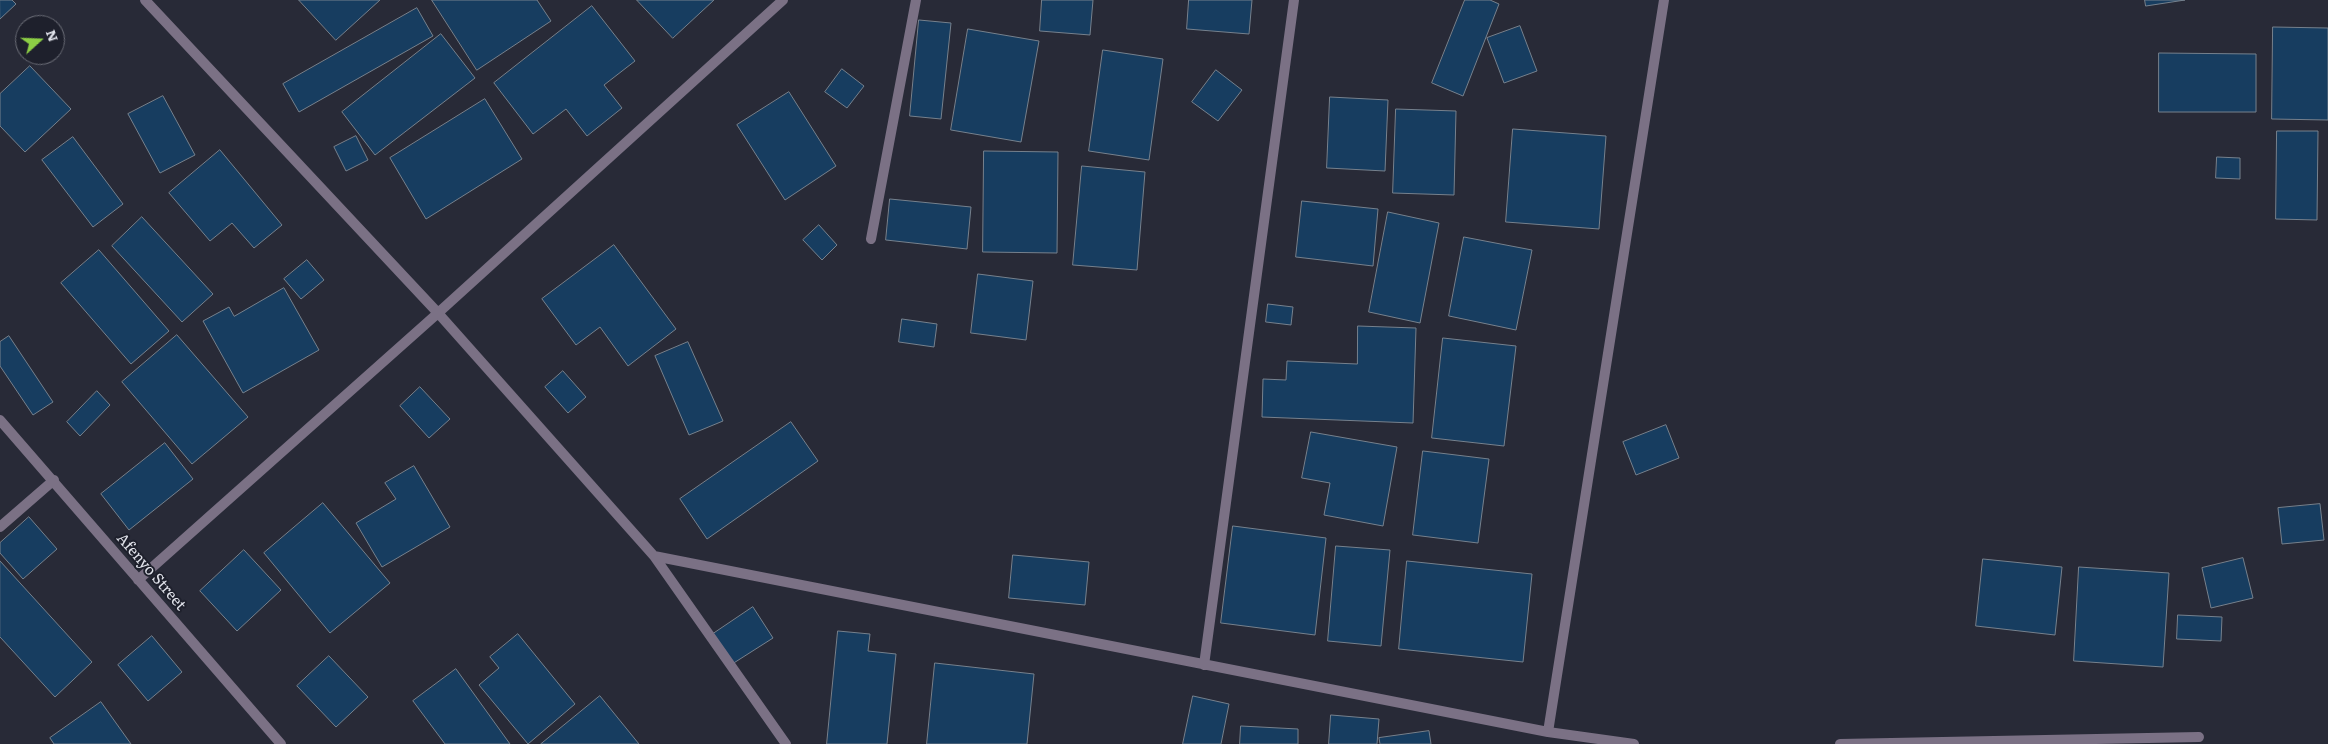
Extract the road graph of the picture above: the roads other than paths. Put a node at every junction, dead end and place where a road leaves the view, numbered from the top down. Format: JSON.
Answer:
{"nodes":[{"id":1,"x":145,"y":0,"type":"edge"},
{"id":2,"x":783,"y":0,"type":"edge"},
{"id":3,"x":916,"y":0,"type":"edge"},
{"id":4,"x":1294,"y":0,"type":"edge"},
{"id":5,"x":1664,"y":0,"type":"edge"},
{"id":6,"x":871,"y":239,"type":"dead end"},
{"id":7,"x":438,"y":313,"type":"junction"},
{"id":8,"x":0,"y":420,"type":"edge"},
{"id":9,"x":54,"y":480,"type":"junction"},
{"id":10,"x":0,"y":526,"type":"edge"},
{"id":11,"x":654,"y":556,"type":"junction"},
{"id":12,"x":138,"y":580,"type":"junction"},
{"id":13,"x":1204,"y":666,"type":"junction"},
{"id":14,"x":1548,"y":732,"type":"junction"},
{"id":15,"x":2199,"y":737,"type":"dead end"},
{"id":16,"x":281,"y":744,"type":"edge"},
{"id":17,"x":786,"y":744,"type":"edge"},
{"id":18,"x":1634,"y":744,"type":"edge"},
{"id":19,"x":1840,"y":744,"type":"edge"}],
"edges":[{"from":1,"to":7,"type":"street"},
{"from":2,"to":7,"type":"street"},
{"from":3,"to":6,"type":"street"},
{"from":4,"to":13,"type":"street"},
{"from":5,"to":14,"type":"street"},
{"from":7,"to":11,"type":"street"},
{"from":7,"to":12,"type":"street"},
{"from":8,"to":9,"type":"street","name":"Afenyo Street"},
{"from":9,"to":10,"type":"street"},
{"from":9,"to":12,"type":"street","name":"Afenyo Street"},
{"from":11,"to":13,"type":"street"},
{"from":11,"to":17,"type":"street"},
{"from":12,"to":16,"type":"street","name":"Afenyo Street"},
{"from":13,"to":14,"type":"street"},
{"from":14,"to":18,"type":"street"},
{"from":15,"to":19,"type":"street"}]}
